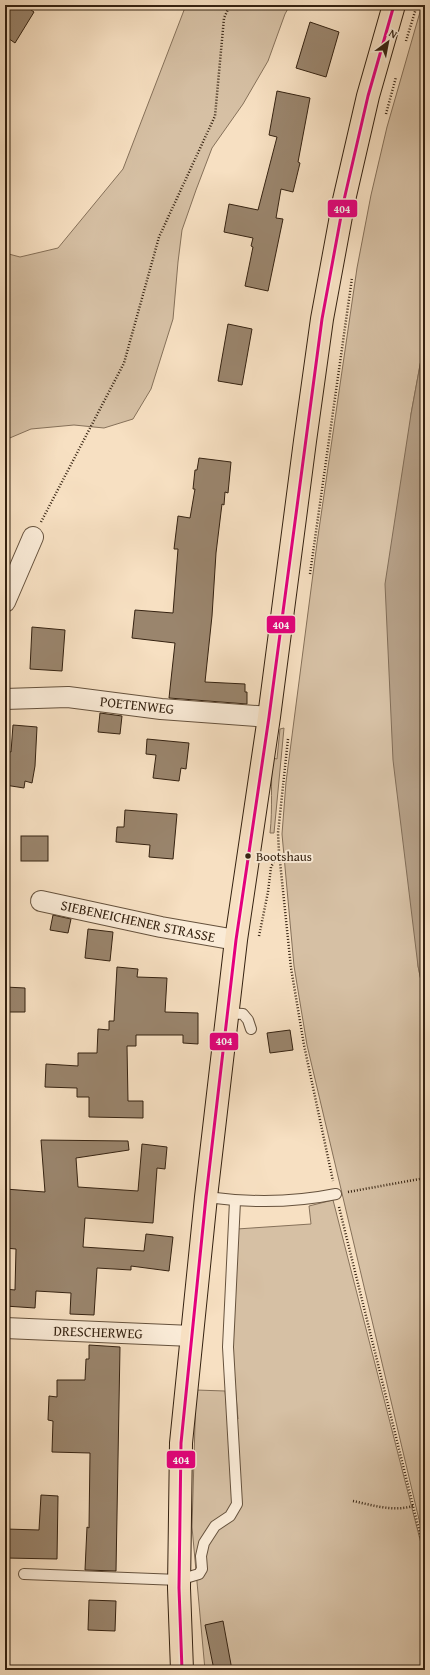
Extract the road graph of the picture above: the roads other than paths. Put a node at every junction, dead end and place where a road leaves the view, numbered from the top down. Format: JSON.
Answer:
{"nodes":[{"id":1,"x":394,"y":5,"type":"edge"},
{"id":2,"x":33,"y":537,"type":"road end"},
{"id":3,"x":5,"y":602,"type":"edge"},
{"id":4,"x":5,"y":700,"type":"edge"},
{"id":5,"x":269,"y":717,"type":"junction"},
{"id":6,"x":41,"y":901,"type":"dead end"},
{"id":7,"x":236,"y":940,"type":"junction"},
{"id":8,"x":226,"y":1013,"type":"junction"},
{"id":9,"x":251,"y":1029,"type":"dead end"},
{"id":10,"x":336,"y":1194,"type":"road end"},
{"id":11,"x":206,"y":1197,"type":"junction"},
{"id":12,"x":235,"y":1201,"type":"junction"},
{"id":13,"x":5,"y":1328,"type":"edge"},
{"id":14,"x":192,"y":1336,"type":"junction"},
{"id":15,"x":24,"y":1574,"type":"dead end"},
{"id":16,"x":180,"y":1580,"type":"junction"},
{"id":17,"x":182,"y":1670,"type":"edge"}],
"edges":[{"from":1,"to":5,"type":"main road","name":"SIEBENEICHENER STRASSE"},
{"from":2,"to":3,"type":"street"},
{"from":4,"to":5,"type":"street","name":"POETENWEG"},
{"from":5,"to":7,"type":"main road","name":"SIEBENEICHENER STRASSE"},
{"from":6,"to":7,"type":"street","name":"SIEBENEICHENER STRASSE"},
{"from":7,"to":8,"type":"main road","name":"SIEBENEICHENER STRASSE"},
{"from":8,"to":9,"type":"lane"},
{"from":8,"to":11,"type":"main road","name":"SIEBENEICHENER STRASSE"},
{"from":10,"to":12,"type":"lane"},
{"from":11,"to":12,"type":"lane"},
{"from":11,"to":14,"type":"main road","name":"SIEBENEICHENER STRASSE"},
{"from":12,"to":16,"type":"lane"},
{"from":13,"to":14,"type":"street","name":"DRESCHERWEG"},
{"from":14,"to":16,"type":"main road","name":"SIEBENEICHENER STRASSE"},
{"from":15,"to":16,"type":"lane"},
{"from":16,"to":17,"type":"main road","name":"SIEBENEICHENER STRASSE"}]}
